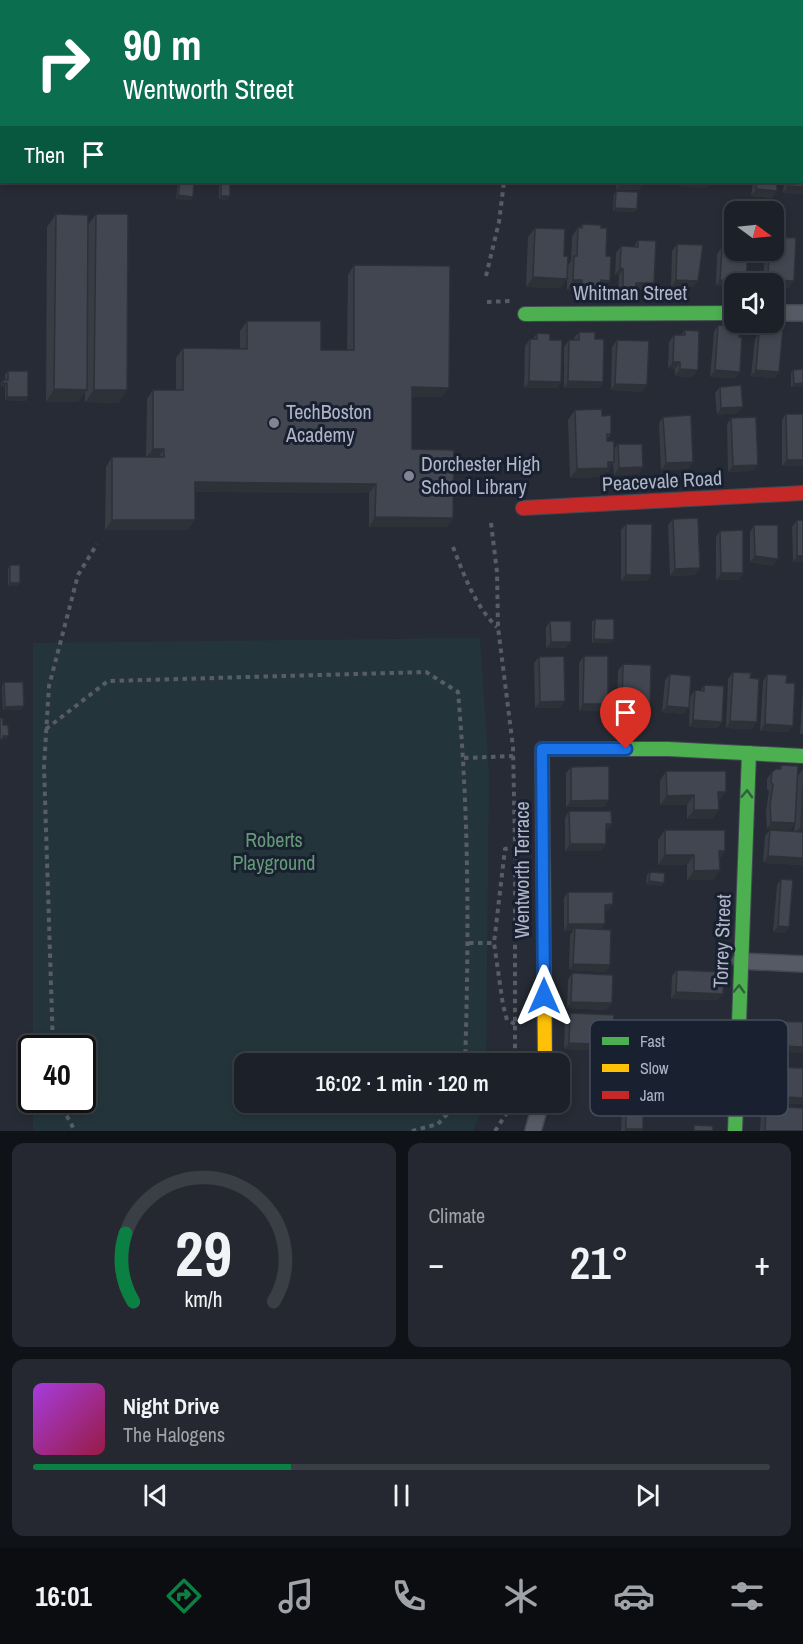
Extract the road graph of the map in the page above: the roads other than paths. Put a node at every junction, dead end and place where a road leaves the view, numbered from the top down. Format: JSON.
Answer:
{"nodes":[{"id":1,"x":724,"y":313,"type":"edge"},
{"id":2,"x":784,"y":313,"type":"edge"},
{"id":3,"x":803,"y":313,"type":"edge"},
{"id":4,"x":525,"y":314,"type":"dead end"},
{"id":5,"x":803,"y":494,"type":"edge"},
{"id":6,"x":523,"y":508,"type":"dead end"},
{"id":7,"x":749,"y":753,"type":"junction"},
{"id":8,"x":803,"y":756,"type":"edge"},
{"id":9,"x":740,"y":961,"type":"junction"},
{"id":10,"x":803,"y":964,"type":"edge"},
{"id":11,"x":738,"y":1020,"type":"edge"},
{"id":12,"x":545,"y":1053,"type":"edge"},
{"id":13,"x":538,"y":1113,"type":"edge"},
{"id":14,"x":735,"y":1116,"type":"edge"},
{"id":15,"x":533,"y":1131,"type":"edge"},
{"id":16,"x":735,"y":1131,"type":"edge"}],
"edges":[{"from":1,"to":4,"type":"street","name":"Whitman Street"},
{"from":2,"to":3,"type":"street"},
{"from":5,"to":6,"type":"street","name":"Peacevale Road"},
{"from":7,"to":8,"type":"street"},
{"from":9,"to":7,"type":"street","name":"Torrey Street","one_way":true},
{"from":7,"to":12,"type":"street","name":"Wentworth Terrace"},
{"from":9,"to":10,"type":"street"},
{"from":11,"to":9,"type":"street","name":"Torrey Street","one_way":true},
{"from":13,"to":15,"type":"street"},
{"from":16,"to":14,"type":"street","name":"Torrey Street","one_way":true}]}
